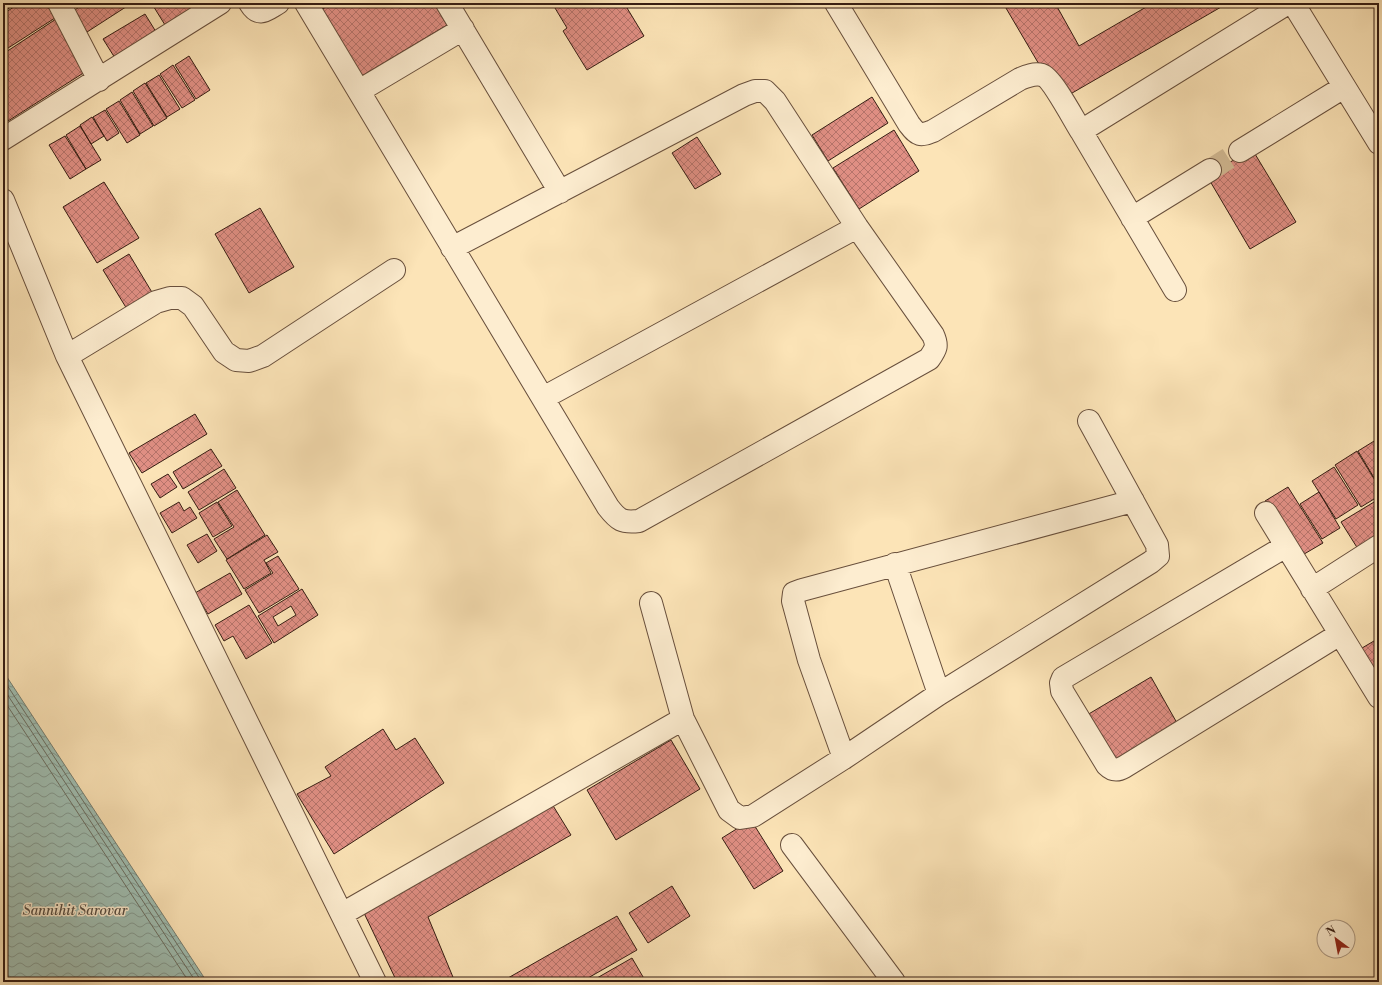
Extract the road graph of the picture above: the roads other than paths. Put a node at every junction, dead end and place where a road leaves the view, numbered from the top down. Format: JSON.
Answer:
{"nodes":[{"id":1,"x":59,"y":3,"type":"edge"},
{"id":2,"x":220,"y":3,"type":"edge"},
{"id":3,"x":250,"y":3,"type":"edge"},
{"id":4,"x":278,"y":3,"type":"edge"},
{"id":5,"x":306,"y":3,"type":"edge"},
{"id":6,"x":447,"y":3,"type":"edge"},
{"id":7,"x":836,"y":3,"type":"edge"},
{"id":8,"x":1288,"y":3,"type":"edge"},
{"id":9,"x":1293,"y":3,"type":"edge"},
{"id":10,"x":463,"y":29,"type":"junction"},
{"id":11,"x":99,"y":80,"type":"junction"},
{"id":12,"x":1344,"y":87,"type":"junction"},
{"id":13,"x":359,"y":91,"type":"junction"},
{"id":14,"x":1081,"y":131,"type":"junction"},
{"id":15,"x":3,"y":139,"type":"edge"},
{"id":16,"x":1379,"y":143,"type":"edge"},
{"id":17,"x":1240,"y":151,"type":"tunnel mouth"},
{"id":18,"x":1210,"y":170,"type":"tunnel mouth"},
{"id":19,"x":560,"y":192,"type":"junction"},
{"id":20,"x":3,"y":200,"type":"edge"},
{"id":21,"x":1132,"y":218,"type":"junction"},
{"id":22,"x":857,"y":227,"type":"junction"},
{"id":23,"x":452,"y":248,"type":"junction"},
{"id":24,"x":394,"y":270,"type":"dead end"},
{"id":25,"x":1175,"y":290,"type":"dead end"},
{"id":26,"x":67,"y":356,"type":"junction"},
{"id":27,"x":543,"y":398,"type":"junction"},
{"id":28,"x":1089,"y":422,"type":"dead end"},
{"id":29,"x":1133,"y":501,"type":"junction"},
{"id":30,"x":1266,"y":513,"type":"dead end"},
{"id":31,"x":1286,"y":546,"type":"junction"},
{"id":32,"x":1379,"y":546,"type":"edge"},
{"id":33,"x":895,"y":564,"type":"junction"},
{"id":34,"x":1312,"y":589,"type":"junction"},
{"id":35,"x":651,"y":603,"type":"dead end"},
{"id":36,"x":1340,"y":634,"type":"junction"},
{"id":37,"x":939,"y":694,"type":"junction"},
{"id":38,"x":1379,"y":697,"type":"edge"},
{"id":39,"x":683,"y":719,"type":"junction"},
{"id":40,"x":844,"y":758,"type":"junction"},
{"id":41,"x":792,"y":845,"type":"dead end"},
{"id":42,"x":342,"y":914,"type":"junction"},
{"id":43,"x":375,"y":982,"type":"edge"},
{"id":44,"x":894,"y":982,"type":"edge"}],
"edges":[{"from":1,"to":11,"type":"street"},
{"from":2,"to":11,"type":"street"},
{"from":3,"to":4,"type":"street"},
{"from":5,"to":13,"type":"street"},
{"from":6,"to":10,"type":"street"},
{"from":7,"to":14,"type":"street"},
{"from":8,"to":14,"type":"street"},
{"from":9,"to":12,"type":"street"},
{"from":10,"to":13,"type":"street"},
{"from":10,"to":19,"type":"street"},
{"from":11,"to":15,"type":"street"},
{"from":12,"to":16,"type":"street"},
{"from":12,"to":17,"type":"street"},
{"from":13,"to":23,"type":"street"},
{"from":14,"to":21,"type":"street"},
{"from":18,"to":21,"type":"street"},
{"from":19,"to":22,"type":"street"},
{"from":19,"to":23,"type":"street"},
{"from":20,"to":26,"type":"street"},
{"from":21,"to":25,"type":"street"},
{"from":22,"to":27,"type":"street"},
{"from":22,"to":27,"type":"street"},
{"from":23,"to":27,"type":"street"},
{"from":24,"to":26,"type":"street"},
{"from":26,"to":42,"type":"street"},
{"from":28,"to":29,"type":"street"},
{"from":29,"to":33,"type":"street"},
{"from":29,"to":37,"type":"street"},
{"from":30,"to":31,"type":"street"},
{"from":31,"to":34,"type":"street"},
{"from":31,"to":36,"type":"street"},
{"from":32,"to":34,"type":"street"},
{"from":33,"to":37,"type":"street"},
{"from":33,"to":40,"type":"street"},
{"from":34,"to":36,"type":"street"},
{"from":35,"to":39,"type":"street"},
{"from":36,"to":38,"type":"street"},
{"from":37,"to":40,"type":"street"},
{"from":39,"to":40,"type":"street"},
{"from":39,"to":42,"type":"street"},
{"from":41,"to":44,"type":"street"},
{"from":42,"to":43,"type":"street"}]}
